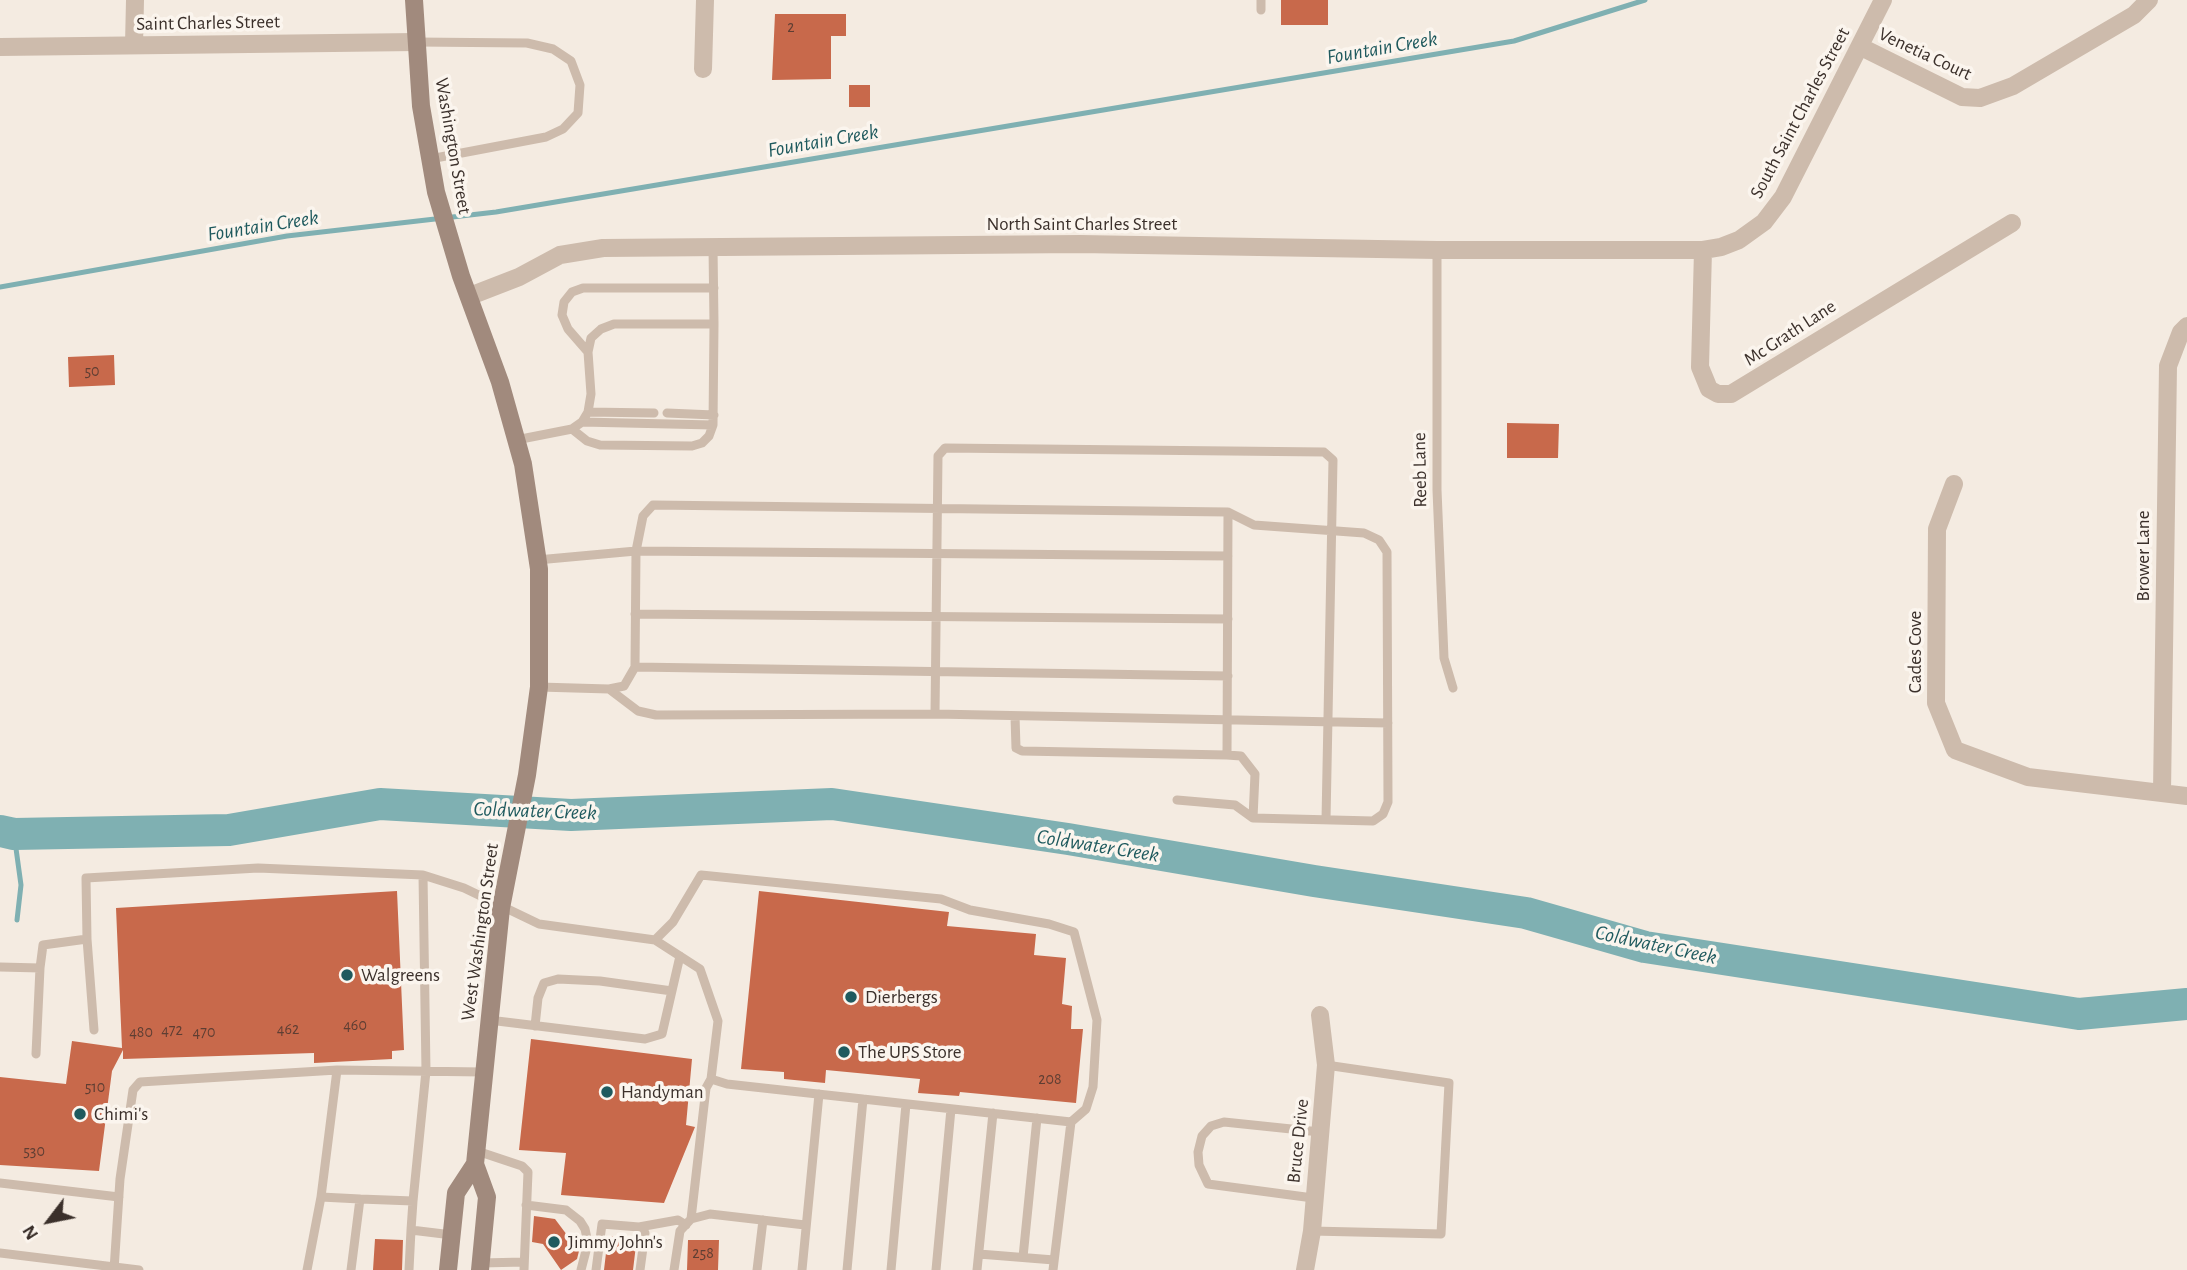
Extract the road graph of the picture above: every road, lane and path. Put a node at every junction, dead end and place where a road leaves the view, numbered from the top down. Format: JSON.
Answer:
{"nodes":[{"id":1,"x":135,"y":0,"type":"edge"},
{"id":2,"x":414,"y":0,"type":"edge"},
{"id":3,"x":705,"y":0,"type":"edge"},
{"id":4,"x":1883,"y":0,"type":"edge"},
{"id":5,"x":2149,"y":0,"type":"edge"},
{"id":6,"x":416,"y":42,"type":"junction"},
{"id":7,"x":134,"y":45,"type":"junction"},
{"id":8,"x":0,"y":47,"type":"edge"},
{"id":9,"x":1861,"y":47,"type":"junction"},
{"id":10,"x":703,"y":69,"type":"dead end"},
{"id":11,"x":430,"y":159,"type":"junction"},
{"id":12,"x":2012,"y":223,"type":"dead end"},
{"id":13,"x":713,"y":247,"type":"junction"},
{"id":14,"x":1437,"y":250,"type":"junction"},
{"id":15,"x":1703,"y":250,"type":"junction"},
{"id":16,"x":714,"y":288,"type":"junction"},
{"id":17,"x":470,"y":296,"type":"junction"},
{"id":18,"x":714,"y":324,"type":"junction"},
{"id":19,"x":2187,"y":326,"type":"edge"},
{"id":20,"x":588,"y":352,"type":"junction"},
{"id":21,"x":588,"y":412,"type":"junction"},
{"id":22,"x":654,"y":413,"type":"dead end"},
{"id":23,"x":667,"y":413,"type":"dead end"},
{"id":24,"x":713,"y":420,"type":"junction"},
{"id":25,"x":582,"y":422,"type":"junction"},
{"id":26,"x":572,"y":429,"type":"junction"},
{"id":27,"x":516,"y":440,"type":"junction"},
{"id":28,"x":1954,"y":484,"type":"dead end"},
{"id":29,"x":937,"y":509,"type":"junction"},
{"id":30,"x":1228,"y":512,"type":"junction"},
{"id":31,"x":1331,"y":531,"type":"junction"},
{"id":32,"x":636,"y":551,"type":"junction"},
{"id":33,"x":936,"y":554,"type":"junction"},
{"id":34,"x":1228,"y":555,"type":"junction"},
{"id":35,"x":537,"y":560,"type":"junction"},
{"id":36,"x":635,"y":614,"type":"junction"},
{"id":37,"x":936,"y":617,"type":"junction"},
{"id":38,"x":1228,"y":619,"type":"junction"},
{"id":39,"x":635,"y":667,"type":"junction"},
{"id":40,"x":935,"y":672,"type":"junction"},
{"id":41,"x":1228,"y":676,"type":"junction"},
{"id":42,"x":539,"y":687,"type":"junction"},
{"id":43,"x":1453,"y":688,"type":"dead end"},
{"id":44,"x":609,"y":689,"type":"junction"},
{"id":45,"x":935,"y":714,"type":"junction"},
{"id":46,"x":1015,"y":716,"type":"junction"},
{"id":47,"x":1228,"y":721,"type":"junction"},
{"id":48,"x":1327,"y":723,"type":"junction"},
{"id":49,"x":1388,"y":723,"type":"junction"},
{"id":50,"x":1227,"y":755,"type":"junction"},
{"id":51,"x":2162,"y":792,"type":"junction"},
{"id":52,"x":2187,"y":796,"type":"edge"},
{"id":53,"x":1177,"y":800,"type":"dead end"},
{"id":54,"x":1254,"y":818,"type":"junction"},
{"id":55,"x":1325,"y":820,"type":"junction"},
{"id":56,"x":423,"y":875,"type":"junction"},
{"id":57,"x":501,"y":908,"type":"junction"},
{"id":58,"x":87,"y":939,"type":"junction"},
{"id":59,"x":655,"y":940,"type":"junction"},
{"id":60,"x":680,"y":956,"type":"junction"},
{"id":61,"x":0,"y":967,"type":"edge"},
{"id":62,"x":40,"y":968,"type":"junction"},
{"id":63,"x":672,"y":991,"type":"junction"},
{"id":64,"x":1320,"y":1015,"type":"dead end"},
{"id":65,"x":489,"y":1020,"type":"junction"},
{"id":66,"x":535,"y":1026,"type":"junction"},
{"id":67,"x":94,"y":1030,"type":"dead end"},
{"id":68,"x":36,"y":1054,"type":"dead end"},
{"id":69,"x":1326,"y":1065,"type":"junction"},
{"id":70,"x":337,"y":1070,"type":"junction"},
{"id":71,"x":426,"y":1071,"type":"junction"},
{"id":72,"x":483,"y":1072,"type":"junction"},
{"id":73,"x":712,"y":1079,"type":"junction"},
{"id":74,"x":819,"y":1094,"type":"junction"},
{"id":75,"x":863,"y":1099,"type":"junction"},
{"id":76,"x":906,"y":1104,"type":"junction"},
{"id":77,"x":951,"y":1109,"type":"junction"},
{"id":78,"x":993,"y":1113,"type":"junction"},
{"id":79,"x":1037,"y":1118,"type":"junction"},
{"id":80,"x":1071,"y":1122,"type":"junction"},
{"id":81,"x":1320,"y":1132,"type":"junction"},
{"id":82,"x":476,"y":1158,"type":"junction"},
{"id":83,"x":0,"y":1183,"type":"edge"},
{"id":84,"x":119,"y":1197,"type":"junction"},
{"id":85,"x":321,"y":1198,"type":"junction"},
{"id":86,"x":1313,"y":1198,"type":"junction"},
{"id":87,"x":360,"y":1199,"type":"junction"},
{"id":88,"x":413,"y":1201,"type":"junction"},
{"id":89,"x":526,"y":1205,"type":"junction"},
{"id":90,"x":763,"y":1220,"type":"junction"},
{"id":91,"x":688,"y":1222,"type":"junction"},
{"id":92,"x":805,"y":1225,"type":"junction"},
{"id":93,"x":639,"y":1227,"type":"junction"},
{"id":94,"x":411,"y":1230,"type":"junction"},
{"id":95,"x":1312,"y":1231,"type":"junction"},
{"id":96,"x":452,"y":1235,"type":"junction"},
{"id":97,"x":0,"y":1254,"type":"edge"},
{"id":98,"x":979,"y":1254,"type":"junction"},
{"id":99,"x":1023,"y":1257,"type":"junction"},
{"id":100,"x":1054,"y":1259,"type":"junction"},
{"id":101,"x":480,"y":1266,"type":"edge"},
{"id":102,"x":524,"y":1266,"type":"edge"},
{"id":103,"x":114,"y":1269,"type":"edge"},
{"id":104,"x":139,"y":1270,"type":"edge"},
{"id":105,"x":307,"y":1270,"type":"edge"},
{"id":106,"x":351,"y":1270,"type":"edge"},
{"id":107,"x":409,"y":1270,"type":"edge"},
{"id":108,"x":448,"y":1270,"type":"edge"},
{"id":109,"x":581,"y":1270,"type":"edge"},
{"id":110,"x":596,"y":1270,"type":"edge"},
{"id":111,"x":640,"y":1270,"type":"edge"},
{"id":112,"x":674,"y":1270,"type":"edge"},
{"id":113,"x":757,"y":1270,"type":"edge"},
{"id":114,"x":802,"y":1270,"type":"edge"},
{"id":115,"x":847,"y":1270,"type":"edge"},
{"id":116,"x":891,"y":1270,"type":"edge"},
{"id":117,"x":936,"y":1270,"type":"edge"},
{"id":118,"x":977,"y":1270,"type":"edge"},
{"id":119,"x":1053,"y":1270,"type":"edge"},
{"id":120,"x":1305,"y":1270,"type":"edge"}],
"edges":[{"from":1,"to":7,"type":"street"},
{"from":2,"to":6,"type":"main road","name":"Washington Street"},
{"from":3,"to":10,"type":"street"},
{"from":4,"to":9,"type":"street","name":"South Saint Charles Street"},
{"from":5,"to":9,"type":"street","name":"Venetia Court"},
{"from":6,"to":7,"type":"street","name":"Saint Charles Street"},
{"from":6,"to":11,"type":"main road","name":"Washington Street"},
{"from":6,"to":11,"type":"lane"},
{"from":7,"to":8,"type":"street","name":"Saint Charles Street"},
{"from":9,"to":15,"type":"street","name":"South Saint Charles Street"},
{"from":11,"to":17,"type":"main road","name":"Washington Street"},
{"from":12,"to":15,"type":"street","name":"Mc Grath Lane"},
{"from":13,"to":14,"type":"street","name":"North Saint Charles Street"},
{"from":13,"to":16,"type":"lane"},
{"from":13,"to":17,"type":"street","name":"North Saint Charles Street"},
{"from":14,"to":15,"type":"street","name":"North Saint Charles Street"},
{"from":14,"to":43,"type":"lane","name":"Reeb Lane"},
{"from":16,"to":18,"type":"lane"},
{"from":16,"to":20,"type":"lane"},
{"from":17,"to":27,"type":"main road","name":"West Washington Street"},
{"from":18,"to":20,"type":"lane"},
{"from":18,"to":24,"type":"lane"},
{"from":19,"to":51,"type":"street","name":"Brower Lane"},
{"from":20,"to":21,"type":"lane"},
{"from":21,"to":22,"type":"lane"},
{"from":21,"to":25,"type":"lane"},
{"from":23,"to":24,"type":"lane"},
{"from":24,"to":25,"type":"lane"},
{"from":24,"to":26,"type":"lane"},
{"from":25,"to":26,"type":"lane"},
{"from":26,"to":27,"type":"lane"},
{"from":27,"to":35,"type":"main road","name":"West Washington Street"},
{"from":28,"to":51,"type":"street","name":"Cades Cove"},
{"from":29,"to":30,"type":"lane"},
{"from":29,"to":31,"type":"lane"},
{"from":29,"to":32,"type":"lane"},
{"from":29,"to":33,"type":"lane"},
{"from":30,"to":31,"type":"lane"},
{"from":30,"to":34,"type":"lane"},
{"from":31,"to":48,"type":"lane"},
{"from":31,"to":49,"type":"lane"},
{"from":32,"to":33,"type":"lane"},
{"from":32,"to":35,"type":"lane"},
{"from":32,"to":36,"type":"lane"},
{"from":33,"to":34,"type":"lane"},
{"from":33,"to":37,"type":"lane"},
{"from":34,"to":38,"type":"lane"},
{"from":35,"to":42,"type":"main road","name":"West Washington Street"},
{"from":36,"to":37,"type":"lane"},
{"from":36,"to":39,"type":"lane"},
{"from":37,"to":38,"type":"lane"},
{"from":37,"to":40,"type":"lane"},
{"from":38,"to":41,"type":"lane"},
{"from":39,"to":40,"type":"lane"},
{"from":39,"to":44,"type":"lane"},
{"from":40,"to":41,"type":"lane"},
{"from":40,"to":45,"type":"lane"},
{"from":41,"to":47,"type":"lane"},
{"from":42,"to":44,"type":"lane"},
{"from":42,"to":57,"type":"main road","name":"West Washington Street"},
{"from":44,"to":45,"type":"lane"},
{"from":45,"to":46,"type":"lane"},
{"from":46,"to":47,"type":"lane"},
{"from":46,"to":50,"type":"lane"},
{"from":47,"to":48,"type":"lane"},
{"from":47,"to":50,"type":"lane"},
{"from":48,"to":49,"type":"lane"},
{"from":48,"to":55,"type":"lane"},
{"from":49,"to":55,"type":"lane"},
{"from":50,"to":54,"type":"lane"},
{"from":51,"to":52,"type":"street","name":"Cades Cove"},
{"from":53,"to":54,"type":"lane"},
{"from":54,"to":55,"type":"lane"},
{"from":56,"to":57,"type":"lane"},
{"from":56,"to":58,"type":"lane"},
{"from":56,"to":71,"type":"lane"},
{"from":57,"to":59,"type":"lane"},
{"from":57,"to":65,"type":"main road","name":"West Washington Street"},
{"from":58,"to":62,"type":"lane"},
{"from":58,"to":67,"type":"lane"},
{"from":59,"to":60,"type":"lane"},
{"from":59,"to":80,"type":"lane"},
{"from":60,"to":63,"type":"lane"},
{"from":60,"to":73,"type":"lane"},
{"from":61,"to":62,"type":"lane"},
{"from":62,"to":68,"type":"lane"},
{"from":63,"to":66,"type":"lane"},
{"from":63,"to":66,"type":"lane"},
{"from":64,"to":69,"type":"street","name":"Bruce Drive"},
{"from":65,"to":66,"type":"lane"},
{"from":65,"to":72,"type":"main road","name":"West Washington Street"},
{"from":69,"to":81,"type":"street","name":"Bruce Drive"},
{"from":69,"to":95,"type":"lane"},
{"from":70,"to":71,"type":"lane"},
{"from":70,"to":84,"type":"lane"},
{"from":70,"to":85,"type":"lane"},
{"from":71,"to":72,"type":"lane"},
{"from":71,"to":88,"type":"lane"},
{"from":72,"to":82,"type":"main road","name":"West Washington Street"},
{"from":73,"to":74,"type":"lane"},
{"from":73,"to":91,"type":"lane"},
{"from":74,"to":75,"type":"lane"},
{"from":74,"to":92,"type":"lane"},
{"from":75,"to":76,"type":"lane"},
{"from":75,"to":115,"type":"lane"},
{"from":76,"to":77,"type":"lane"},
{"from":76,"to":116,"type":"lane"},
{"from":77,"to":78,"type":"lane"},
{"from":77,"to":117,"type":"lane"},
{"from":78,"to":79,"type":"lane"},
{"from":78,"to":98,"type":"lane"},
{"from":79,"to":80,"type":"lane"},
{"from":79,"to":99,"type":"lane"},
{"from":80,"to":100,"type":"lane"},
{"from":81,"to":86,"type":"street","name":"Bruce Drive"},
{"from":81,"to":86,"type":"lane"},
{"from":82,"to":89,"type":"lane"},
{"from":82,"to":96,"type":"main road","name":"West Washington Street"},
{"from":82,"to":101,"type":"main road","name":"West Washington Street"},
{"from":83,"to":84,"type":"lane"},
{"from":84,"to":103,"type":"lane"},
{"from":85,"to":87,"type":"lane"},
{"from":85,"to":105,"type":"lane"},
{"from":86,"to":95,"type":"street","name":"Bruce Drive"},
{"from":87,"to":88,"type":"lane"},
{"from":87,"to":106,"type":"lane"},
{"from":88,"to":94,"type":"lane"},
{"from":89,"to":102,"type":"lane"},
{"from":89,"to":109,"type":"lane"},
{"from":90,"to":91,"type":"lane"},
{"from":90,"to":92,"type":"lane"},
{"from":90,"to":113,"type":"lane"},
{"from":91,"to":93,"type":"lane"},
{"from":91,"to":112,"type":"lane"},
{"from":92,"to":114,"type":"lane"},
{"from":93,"to":110,"type":"lane"},
{"from":93,"to":111,"type":"lane"},
{"from":94,"to":96,"type":"lane"},
{"from":94,"to":107,"type":"lane"},
{"from":95,"to":120,"type":"street","name":"Bruce Drive"},
{"from":96,"to":108,"type":"main road","name":"West Washington Street"},
{"from":97,"to":103,"type":"lane"},
{"from":98,"to":99,"type":"lane"},
{"from":98,"to":118,"type":"lane"},
{"from":99,"to":100,"type":"lane"},
{"from":100,"to":119,"type":"lane"},
{"from":101,"to":102,"type":"lane"},
{"from":103,"to":104,"type":"lane"}]}
